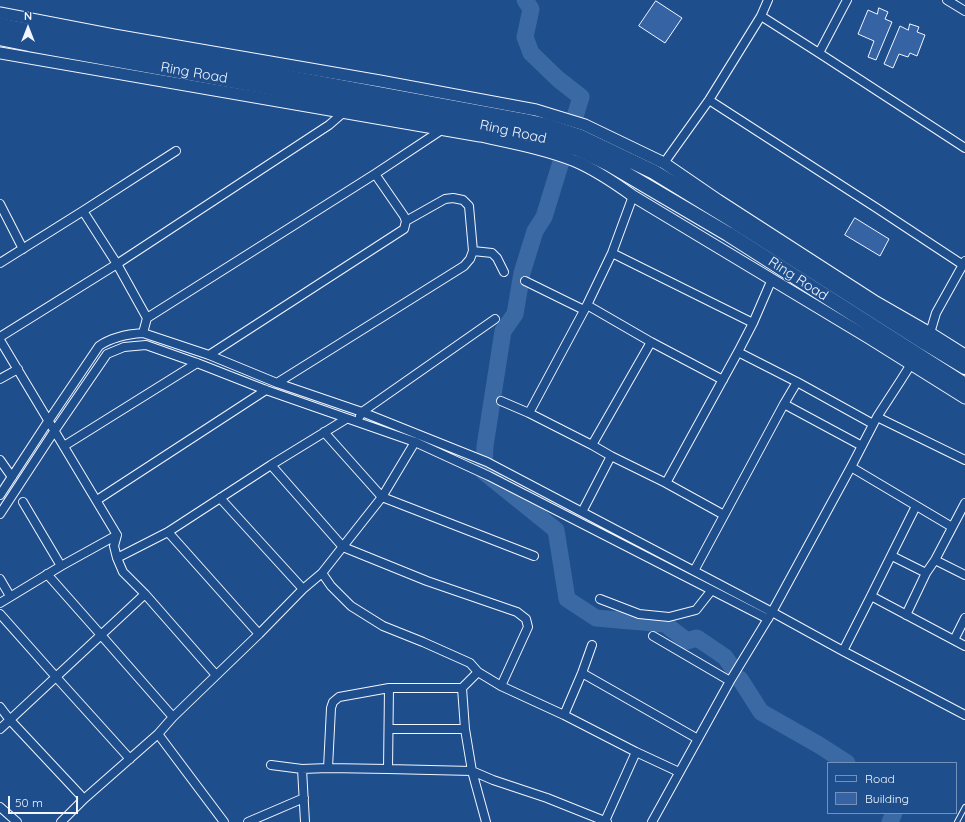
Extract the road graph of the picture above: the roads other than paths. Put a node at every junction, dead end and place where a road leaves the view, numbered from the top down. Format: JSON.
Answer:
{"nodes":[{"id":1,"x":768,"y":0,"type":"edge"},
{"id":2,"x":847,"y":0,"type":"edge"},
{"id":3,"x":947,"y":0,"type":"edge"},
{"id":4,"x":965,"y":10,"type":"edge"},
{"id":5,"x":0,"y":13,"type":"edge"},
{"id":6,"x":761,"y":16,"type":"junction"},
{"id":7,"x":0,"y":25,"type":"edge"},
{"id":8,"x":0,"y":38,"type":"edge"},
{"id":9,"x":819,"y":52,"type":"junction"},
{"id":10,"x":0,"y":53,"type":"edge"},
{"id":11,"x":709,"y":100,"type":"junction"},
{"id":12,"x":344,"y":112,"type":"junction"},
{"id":13,"x":443,"y":129,"type":"junction"},
{"id":14,"x":543,"y":131,"type":"junction"},
{"id":15,"x":580,"y":143,"type":"junction"},
{"id":16,"x":965,"y":148,"type":"edge"},
{"id":17,"x":176,"y":151,"type":"dead end"},
{"id":18,"x":664,"y":163,"type":"junction"},
{"id":19,"x":375,"y":174,"type":"junction"},
{"id":20,"x":633,"y":196,"type":"junction"},
{"id":21,"x":0,"y":204,"type":"edge"},
{"id":22,"x":83,"y":211,"type":"junction"},
{"id":23,"x":406,"y":221,"type":"junction"},
{"id":24,"x":23,"y":249,"type":"junction"},
{"id":25,"x":473,"y":251,"type":"junction"},
{"id":26,"x":612,"y":253,"type":"junction"},
{"id":27,"x":0,"y":263,"type":"edge"},
{"id":28,"x":964,"y":263,"type":"edge"},
{"id":29,"x":117,"y":264,"type":"junction"},
{"id":30,"x":504,"y":272,"type":"dead end"},
{"id":31,"x":772,"y":279,"type":"junction"},
{"id":32,"x":524,"y":281,"type":"dead end"},
{"id":33,"x":586,"y":307,"type":"junction"},
{"id":34,"x":147,"y":318,"type":"junction"},
{"id":35,"x":496,"y":319,"type":"dead end"},
{"id":36,"x":753,"y":323,"type":"junction"},
{"id":37,"x":143,"y":332,"type":"junction"},
{"id":38,"x":0,"y":338,"type":"edge"},
{"id":39,"x":927,"y":338,"type":"junction"},
{"id":40,"x":651,"y":342,"type":"junction"},
{"id":41,"x":738,"y":352,"type":"junction"},
{"id":42,"x":209,"y":355,"type":"junction"},
{"id":43,"x":965,"y":355,"type":"edge"},
{"id":44,"x":914,"y":360,"type":"junction"},
{"id":45,"x":197,"y":363,"type":"junction"},
{"id":46,"x":965,"y":367,"type":"edge"},
{"id":47,"x":18,"y":369,"type":"junction"},
{"id":48,"x":0,"y":379,"type":"edge"},
{"id":49,"x":723,"y":380,"type":"junction"},
{"id":50,"x":797,"y":382,"type":"junction"},
{"id":51,"x":277,"y":383,"type":"junction"},
{"id":52,"x":965,"y":385,"type":"edge"},
{"id":53,"x":266,"y":390,"type":"junction"},
{"id":54,"x":965,"y":398,"type":"edge"},
{"id":55,"x":501,"y":401,"type":"dead end"},
{"id":56,"x":784,"y":404,"type":"junction"},
{"id":57,"x":362,"y":412,"type":"junction"},
{"id":58,"x":529,"y":413,"type":"junction"},
{"id":59,"x":346,"y":419,"type":"junction"},
{"id":60,"x":49,"y":420,"type":"junction"},
{"id":61,"x":875,"y":420,"type":"junction"},
{"id":62,"x":358,"y":422,"type":"junction"},
{"id":63,"x":55,"y":430,"type":"junction"},
{"id":64,"x":324,"y":432,"type":"junction"},
{"id":65,"x":414,"y":442,"type":"junction"},
{"id":66,"x":592,"y":445,"type":"junction"},
{"id":67,"x":64,"y":446,"type":"junction"},
{"id":68,"x":862,"y":446,"type":"junction"},
{"id":69,"x":611,"y":456,"type":"junction"},
{"id":70,"x":0,"y":460,"type":"edge"},
{"id":71,"x":965,"y":460,"type":"edge"},
{"id":72,"x":271,"y":465,"type":"junction"},
{"id":73,"x":850,"y":467,"type":"junction"},
{"id":74,"x":12,"y":477,"type":"junction"},
{"id":75,"x":666,"y":483,"type":"junction"},
{"id":76,"x":0,"y":495,"type":"edge"},
{"id":77,"x":382,"y":497,"type":"junction"},
{"id":78,"x":220,"y":498,"type":"junction"},
{"id":79,"x":97,"y":500,"type":"junction"},
{"id":80,"x":22,"y":502,"type":"dead end"},
{"id":81,"x":965,"y":503,"type":"edge"},
{"id":82,"x":916,"y":506,"type":"junction"},
{"id":83,"x":582,"y":512,"type":"junction"},
{"id":84,"x":0,"y":514,"type":"edge"},
{"id":85,"x":724,"y":515,"type":"junction"},
{"id":86,"x":952,"y":527,"type":"junction"},
{"id":87,"x":168,"y":532,"type":"junction"},
{"id":88,"x":117,"y":535,"type":"junction"},
{"id":89,"x":343,"y":547,"type":"junction"},
{"id":90,"x":534,"y":556,"type":"dead end"},
{"id":91,"x":892,"y":556,"type":"junction"},
{"id":92,"x":117,"y":558,"type":"junction"},
{"id":93,"x":935,"y":560,"type":"junction"},
{"id":94,"x":60,"y":566,"type":"junction"},
{"id":95,"x":694,"y":571,"type":"junction"},
{"id":96,"x":322,"y":573,"type":"junction"},
{"id":97,"x":926,"y":573,"type":"junction"},
{"id":98,"x":47,"y":574,"type":"junction"},
{"id":99,"x":965,"y":575,"type":"edge"},
{"id":100,"x":0,"y":579,"type":"edge"},
{"id":101,"x":303,"y":589,"type":"junction"},
{"id":102,"x":712,"y":590,"type":"junction"},
{"id":103,"x":145,"y":594,"type":"junction"},
{"id":104,"x":10,"y":596,"type":"junction"},
{"id":105,"x":871,"y":596,"type":"junction"},
{"id":106,"x":600,"y":599,"type":"dead end"},
{"id":107,"x":0,"y":603,"type":"edge"},
{"id":108,"x":772,"y":612,"type":"junction"},
{"id":109,"x":0,"y":614,"type":"edge"},
{"id":110,"x":906,"y":615,"type":"junction"},
{"id":111,"x":965,"y":618,"type":"edge"},
{"id":112,"x":768,"y":619,"type":"junction"},
{"id":113,"x":259,"y":634,"type":"junction"},
{"id":114,"x":101,"y":635,"type":"junction"},
{"id":115,"x":653,"y":636,"type":"dead end"},
{"id":116,"x":954,"y":640,"type":"junction"},
{"id":117,"x":592,"y":645,"type":"dead end"},
{"id":118,"x":965,"y":646,"type":"edge"},
{"id":119,"x":843,"y":651,"type":"junction"},
{"id":120,"x":478,"y":672,"type":"junction"},
{"id":121,"x":582,"y":673,"type":"junction"},
{"id":122,"x":216,"y":675,"type":"junction"},
{"id":123,"x":56,"y":677,"type":"junction"},
{"id":124,"x":730,"y":681,"type":"junction"},
{"id":125,"x":501,"y":686,"type":"junction"},
{"id":126,"x":389,"y":688,"type":"junction"},
{"id":127,"x":462,"y":688,"type":"junction"},
{"id":128,"x":0,"y":707,"type":"edge"},
{"id":129,"x":564,"y":715,"type":"junction"},
{"id":130,"x":965,"y":715,"type":"edge"},
{"id":131,"x":173,"y":718,"type":"junction"},
{"id":132,"x":10,"y":720,"type":"junction"},
{"id":133,"x":0,"y":729,"type":"edge"},
{"id":134,"x":389,"y":729,"type":"junction"},
{"id":135,"x":465,"y":729,"type":"junction"},
{"id":136,"x":158,"y":734,"type":"junction"},
{"id":137,"x":698,"y":739,"type":"junction"},
{"id":138,"x":636,"y":752,"type":"junction"},
{"id":139,"x":130,"y":759,"type":"junction"},
{"id":140,"x":271,"y":765,"type":"dead end"},
{"id":141,"x":328,"y":768,"type":"junction"},
{"id":142,"x":302,"y":769,"type":"junction"},
{"id":143,"x":388,"y":769,"type":"junction"},
{"id":144,"x":472,"y":771,"type":"junction"},
{"id":145,"x":679,"y":772,"type":"junction"},
{"id":146,"x":304,"y":798,"type":"junction"},
{"id":147,"x":84,"y":799,"type":"junction"},
{"id":148,"x":0,"y":807,"type":"edge"},
{"id":149,"x":965,"y":807,"type":"edge"},
{"id":150,"x":17,"y":822,"type":"edge"},
{"id":151,"x":61,"y":822,"type":"edge"},
{"id":152,"x":224,"y":822,"type":"edge"},
{"id":153,"x":248,"y":822,"type":"edge"},
{"id":154,"x":305,"y":822,"type":"edge"},
{"id":155,"x":486,"y":822,"type":"edge"},
{"id":156,"x":606,"y":822,"type":"edge"},
{"id":157,"x":652,"y":822,"type":"edge"},
{"id":158,"x":957,"y":822,"type":"edge"}],
"edges":[{"from":1,"to":6,"type":"street"},
{"from":2,"to":9,"type":"street"},
{"from":3,"to":4,"type":"street"},
{"from":5,"to":14,"type":"street"},
{"from":6,"to":9,"type":"street"},
{"from":6,"to":11,"type":"street"},
{"from":7,"to":14,"type":"highway","name":"Ring Road"},
{"from":8,"to":14,"type":"highway","name":"Ring Road"},
{"from":9,"to":16,"type":"street"},
{"from":10,"to":12,"type":"street"},
{"from":11,"to":18,"type":"street"},
{"from":11,"to":28,"type":"street"},
{"from":12,"to":13,"type":"street"},
{"from":12,"to":29,"type":"street"},
{"from":13,"to":14,"type":"street"},
{"from":13,"to":19,"type":"street"},
{"from":14,"to":15,"type":"highway","name":"Ring Road"},
{"from":14,"to":15,"type":"street"},
{"from":15,"to":18,"type":"street"},
{"from":15,"to":20,"type":"street"},
{"from":15,"to":39,"type":"highway","name":"Ring Road"},
{"from":15,"to":44,"type":"highway","name":"Ring Road"},
{"from":17,"to":22,"type":"street"},
{"from":18,"to":39,"type":"street"},
{"from":19,"to":23,"type":"street"},
{"from":19,"to":34,"type":"street"},
{"from":20,"to":26,"type":"street"},
{"from":20,"to":31,"type":"street"},
{"from":21,"to":24,"type":"street"},
{"from":22,"to":24,"type":"street"},
{"from":22,"to":29,"type":"street"},
{"from":23,"to":25,"type":"street"},
{"from":23,"to":42,"type":"street"},
{"from":24,"to":27,"type":"street"},
{"from":25,"to":30,"type":"street"},
{"from":25,"to":51,"type":"street"},
{"from":26,"to":33,"type":"street"},
{"from":26,"to":36,"type":"street"},
{"from":28,"to":39,"type":"street"},
{"from":29,"to":34,"type":"street"},
{"from":29,"to":38,"type":"street"},
{"from":31,"to":36,"type":"street"},
{"from":31,"to":44,"type":"street"},
{"from":32,"to":33,"type":"street"},
{"from":33,"to":40,"type":"street"},
{"from":33,"to":58,"type":"street"},
{"from":34,"to":37,"type":"street"},
{"from":35,"to":57,"type":"street"},
{"from":36,"to":41,"type":"street"},
{"from":37,"to":42,"type":"street"},
{"from":37,"to":60,"type":"street"},
{"from":38,"to":47,"type":"street"},
{"from":39,"to":43,"type":"street"},
{"from":39,"to":44,"type":"street"},
{"from":39,"to":46,"type":"highway","name":"Ring Road"},
{"from":40,"to":49,"type":"street"},
{"from":40,"to":66,"type":"street"},
{"from":41,"to":49,"type":"street"},
{"from":41,"to":50,"type":"street"},
{"from":42,"to":51,"type":"street"},
{"from":44,"to":52,"type":"highway","name":"Ring Road"},
{"from":44,"to":54,"type":"street"},
{"from":44,"to":61,"type":"street"},
{"from":45,"to":53,"type":"street"},
{"from":45,"to":63,"type":"street"},
{"from":45,"to":67,"type":"street"},
{"from":47,"to":48,"type":"street"},
{"from":47,"to":60,"type":"street"},
{"from":49,"to":75,"type":"street"},
{"from":50,"to":56,"type":"street"},
{"from":50,"to":61,"type":"street"},
{"from":51,"to":57,"type":"street"},
{"from":53,"to":59,"type":"street"},
{"from":53,"to":79,"type":"street"},
{"from":55,"to":58,"type":"street"},
{"from":56,"to":68,"type":"street"},
{"from":56,"to":85,"type":"street"},
{"from":57,"to":62,"type":"street"},
{"from":57,"to":83,"type":"street"},
{"from":58,"to":66,"type":"street"},
{"from":59,"to":62,"type":"street"},
{"from":59,"to":64,"type":"street"},
{"from":60,"to":63,"type":"street"},
{"from":60,"to":74,"type":"street"},
{"from":61,"to":68,"type":"street"},
{"from":61,"to":71,"type":"street"},
{"from":62,"to":65,"type":"street"},
{"from":63,"to":67,"type":"street"},
{"from":63,"to":84,"type":"street"},
{"from":64,"to":72,"type":"street"},
{"from":64,"to":77,"type":"street"},
{"from":65,"to":77,"type":"street"},
{"from":65,"to":102,"type":"street"},
{"from":66,"to":69,"type":"street"},
{"from":67,"to":79,"type":"street"},
{"from":68,"to":73,"type":"street"},
{"from":69,"to":75,"type":"street"},
{"from":69,"to":83,"type":"street"},
{"from":70,"to":74,"type":"street"},
{"from":72,"to":78,"type":"street"},
{"from":72,"to":89,"type":"street"},
{"from":73,"to":82,"type":"street"},
{"from":73,"to":108,"type":"street"},
{"from":74,"to":76,"type":"street"},
{"from":75,"to":85,"type":"street"},
{"from":77,"to":89,"type":"street"},
{"from":77,"to":90,"type":"street"},
{"from":78,"to":87,"type":"street"},
{"from":78,"to":101,"type":"street"},
{"from":79,"to":88,"type":"street"},
{"from":80,"to":94,"type":"street"},
{"from":81,"to":86,"type":"street"},
{"from":82,"to":86,"type":"street"},
{"from":82,"to":91,"type":"street"},
{"from":83,"to":95,"type":"street"},
{"from":85,"to":95,"type":"street"},
{"from":86,"to":93,"type":"street"},
{"from":87,"to":92,"type":"street"},
{"from":87,"to":113,"type":"street"},
{"from":88,"to":92,"type":"street"},
{"from":88,"to":94,"type":"street"},
{"from":89,"to":96,"type":"street"},
{"from":89,"to":125,"type":"street"},
{"from":91,"to":97,"type":"street"},
{"from":91,"to":105,"type":"street"},
{"from":92,"to":103,"type":"street"},
{"from":93,"to":97,"type":"street"},
{"from":93,"to":99,"type":"street"},
{"from":94,"to":98,"type":"street"},
{"from":95,"to":108,"type":"street"},
{"from":96,"to":101,"type":"street"},
{"from":96,"to":120,"type":"street"},
{"from":97,"to":110,"type":"street"},
{"from":98,"to":104,"type":"street"},
{"from":98,"to":114,"type":"street"},
{"from":100,"to":104,"type":"street"},
{"from":101,"to":113,"type":"street"},
{"from":102,"to":106,"type":"street"},
{"from":102,"to":112,"type":"street"},
{"from":103,"to":114,"type":"street"},
{"from":103,"to":122,"type":"street"},
{"from":104,"to":107,"type":"street"},
{"from":105,"to":110,"type":"street"},
{"from":105,"to":119,"type":"street"},
{"from":108,"to":112,"type":"street"},
{"from":108,"to":119,"type":"street"},
{"from":109,"to":123,"type":"street"},
{"from":110,"to":116,"type":"street"},
{"from":111,"to":116,"type":"street"},
{"from":112,"to":124,"type":"street"},
{"from":113,"to":122,"type":"street"},
{"from":114,"to":123,"type":"street"},
{"from":114,"to":131,"type":"street"},
{"from":115,"to":124,"type":"street"},
{"from":116,"to":118,"type":"street"},
{"from":117,"to":121,"type":"street"},
{"from":119,"to":130,"type":"street"},
{"from":120,"to":125,"type":"street"},
{"from":120,"to":127,"type":"street"},
{"from":121,"to":129,"type":"street"},
{"from":121,"to":137,"type":"street"},
{"from":122,"to":131,"type":"street"},
{"from":123,"to":132,"type":"street"},
{"from":123,"to":139,"type":"street"},
{"from":124,"to":137,"type":"street"},
{"from":125,"to":129,"type":"street"},
{"from":126,"to":127,"type":"street"},
{"from":126,"to":134,"type":"street"},
{"from":126,"to":141,"type":"street"},
{"from":127,"to":135,"type":"street"},
{"from":128,"to":132,"type":"street"},
{"from":129,"to":138,"type":"street"},
{"from":131,"to":136,"type":"street"},
{"from":132,"to":133,"type":"street"},
{"from":132,"to":147,"type":"street"},
{"from":134,"to":135,"type":"street"},
{"from":134,"to":143,"type":"street"},
{"from":135,"to":144,"type":"street"},
{"from":136,"to":139,"type":"street"},
{"from":136,"to":152,"type":"street"},
{"from":137,"to":145,"type":"street"},
{"from":138,"to":145,"type":"street"},
{"from":138,"to":156,"type":"street"},
{"from":139,"to":147,"type":"street"},
{"from":140,"to":142,"type":"street"},
{"from":141,"to":142,"type":"street"},
{"from":141,"to":143,"type":"street"},
{"from":142,"to":146,"type":"street"},
{"from":143,"to":144,"type":"street"},
{"from":144,"to":155,"type":"street"},
{"from":144,"to":156,"type":"street"},
{"from":145,"to":157,"type":"street"},
{"from":146,"to":153,"type":"street"},
{"from":146,"to":154,"type":"street"},
{"from":147,"to":151,"type":"street"},
{"from":148,"to":150,"type":"street"},
{"from":149,"to":158,"type":"lane"}]}
